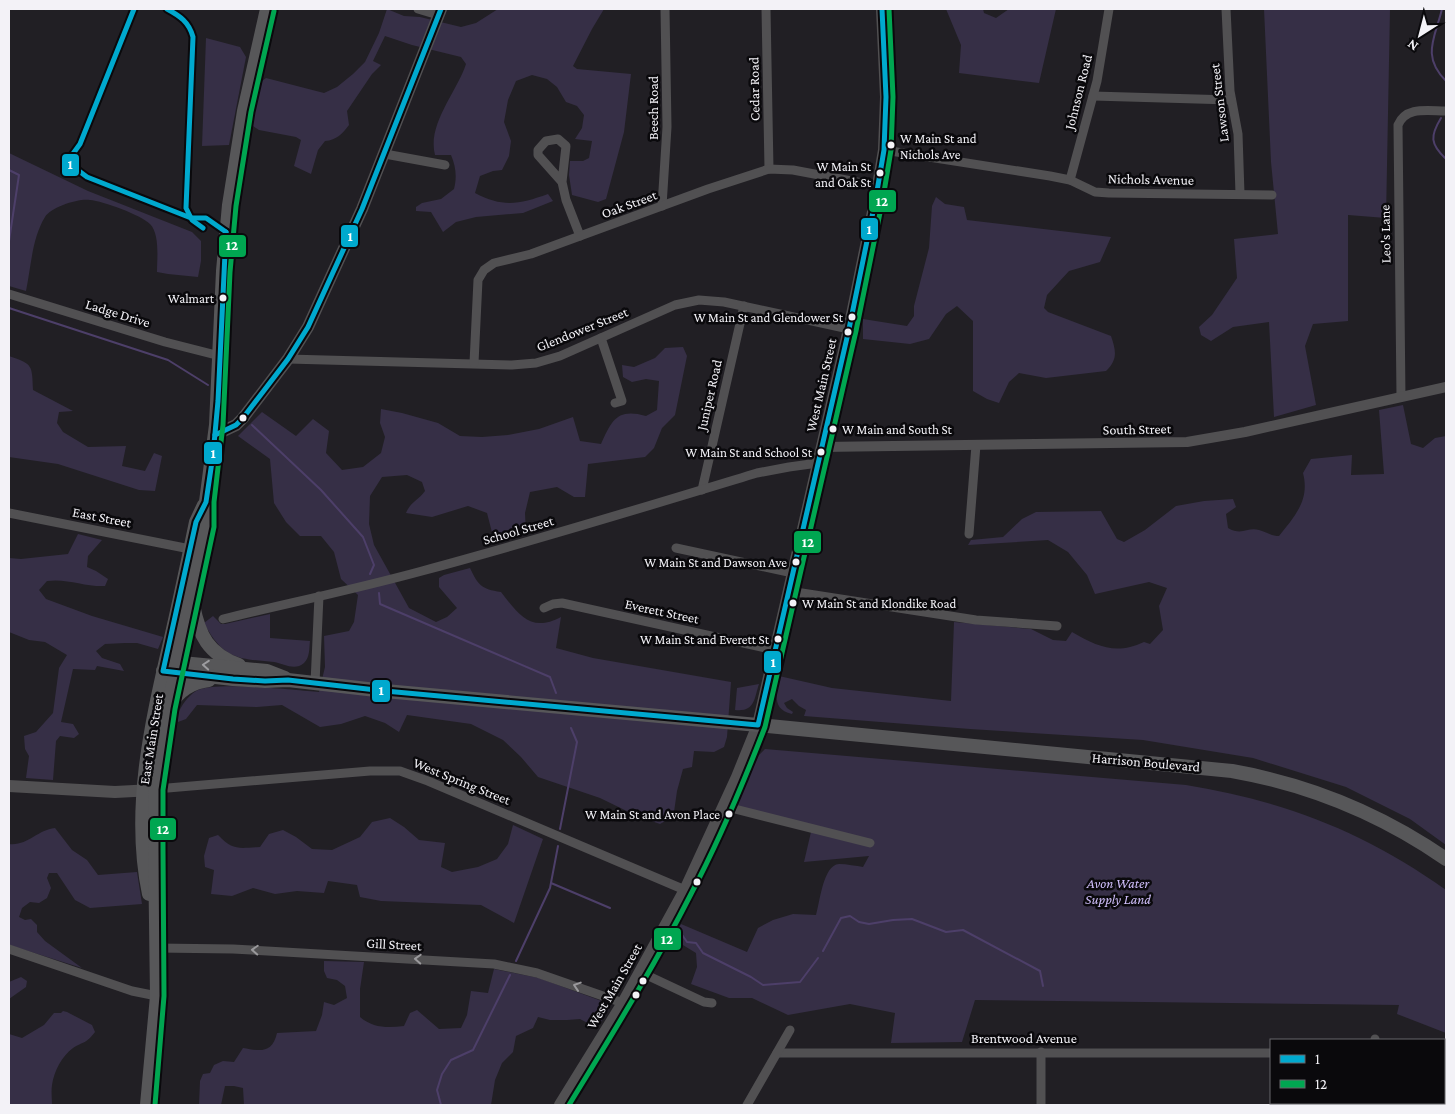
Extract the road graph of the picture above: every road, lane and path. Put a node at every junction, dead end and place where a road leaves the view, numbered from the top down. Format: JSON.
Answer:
{"nodes":[{"id":1,"x":267,"y":9,"type":"edge"},
{"id":2,"x":418,"y":9,"type":"edge"},
{"id":3,"x":665,"y":9,"type":"edge"},
{"id":4,"x":766,"y":9,"type":"edge"},
{"id":5,"x":882,"y":9,"type":"edge"},
{"id":6,"x":1109,"y":9,"type":"edge"},
{"id":7,"x":1226,"y":9,"type":"edge"},
{"id":8,"x":440,"y":12,"type":"edge"},
{"id":9,"x":1093,"y":96,"type":"junction"},
{"id":10,"x":1231,"y":100,"type":"junction"},
{"id":11,"x":1446,"y":111,"type":"edge"},
{"id":12,"x":884,"y":150,"type":"junction"},
{"id":13,"x":385,"y":154,"type":"junction"},
{"id":14,"x":445,"y":165,"type":"dead end"},
{"id":15,"x":769,"y":170,"type":"junction"},
{"id":16,"x":1070,"y":180,"type":"junction"},
{"id":17,"x":562,"y":182,"type":"junction"},
{"id":18,"x":878,"y":186,"type":"junction"},
{"id":19,"x":1240,"y":194,"type":"junction"},
{"id":20,"x":1272,"y":195,"type":"dead end"},
{"id":21,"x":662,"y":206,"type":"junction"},
{"id":22,"x":580,"y":236,"type":"junction"},
{"id":23,"x":9,"y":294,"type":"edge"},
{"id":24,"x":744,"y":306,"type":"junction"},
{"id":25,"x":849,"y":329,"type":"junction"},
{"id":26,"x":601,"y":338,"type":"junction"},
{"id":27,"x":220,"y":356,"type":"junction"},
{"id":28,"x":288,"y":359,"type":"junction"},
{"id":29,"x":474,"y":363,"type":"junction"},
{"id":30,"x":1446,"y":387,"type":"edge"},
{"id":31,"x":1401,"y":396,"type":"junction"},
{"id":32,"x":615,"y":403,"type":"dead end"},
{"id":33,"x":215,"y":436,"type":"junction"},
{"id":34,"x":976,"y":445,"type":"junction"},
{"id":35,"x":822,"y":447,"type":"junction"},
{"id":36,"x":818,"y":463,"type":"junction"},
{"id":37,"x":702,"y":490,"type":"junction"},
{"id":38,"x":206,"y":502,"type":"junction"},
{"id":39,"x":9,"y":513,"type":"edge"},
{"id":40,"x":969,"y":534,"type":"dead end"},
{"id":41,"x":676,"y":548,"type":"dead end"},
{"id":42,"x":190,"y":549,"type":"junction"},
{"id":43,"x":793,"y":573,"type":"junction"},
{"id":44,"x":789,"y":591,"type":"junction"},
{"id":45,"x":319,"y":596,"type":"junction"},
{"id":46,"x":192,"y":601,"type":"junction"},
{"id":47,"x":544,"y":608,"type":"dead end"},
{"id":48,"x":223,"y":619,"type":"dead end"},
{"id":49,"x":1057,"y":626,"type":"dead end"},
{"id":50,"x":775,"y":650,"type":"junction"},
{"id":51,"x":171,"y":667,"type":"junction"},
{"id":52,"x":267,"y":671,"type":"junction"},
{"id":53,"x":233,"y":679,"type":"junction"},
{"id":54,"x":288,"y":680,"type":"junction"},
{"id":55,"x":315,"y":683,"type":"junction"},
{"id":56,"x":168,"y":708,"type":"junction"},
{"id":57,"x":758,"y":725,"type":"junction"},
{"id":58,"x":9,"y":786,"type":"edge"},
{"id":59,"x":150,"y":790,"type":"junction"},
{"id":60,"x":723,"y":806,"type":"junction"},
{"id":61,"x":870,"y":843,"type":"dead end"},
{"id":62,"x":1446,"y":859,"type":"edge"},
{"id":63,"x":684,"y":890,"type":"junction"},
{"id":64,"x":157,"y":948,"type":"junction"},
{"id":65,"x":9,"y":949,"type":"edge"},
{"id":66,"x":640,"y":972,"type":"junction"},
{"id":67,"x":157,"y":996,"type":"junction"},
{"id":68,"x":623,"y":1003,"type":"junction"},
{"id":69,"x":712,"y":1003,"type":"dead end"},
{"id":70,"x":790,"y":1030,"type":"dead end"},
{"id":71,"x":1041,"y":1052,"type":"junction"},
{"id":72,"x":777,"y":1053,"type":"junction"},
{"id":73,"x":1270,"y":1053,"type":"edge"},
{"id":74,"x":147,"y":1105,"type":"edge"},
{"id":75,"x":560,"y":1105,"type":"edge"},
{"id":76,"x":747,"y":1105,"type":"edge"},
{"id":77,"x":1041,"y":1105,"type":"edge"}],
"edges":[{"from":1,"to":27,"type":"main road","name":"East Main Street"},
{"from":2,"to":8,"type":"street"},
{"from":3,"to":21,"type":"street","name":"Beech Road"},
{"from":4,"to":15,"type":"street","name":"Cedar Road"},
{"from":5,"to":12,"type":"main road","name":"West Main Street"},
{"from":6,"to":9,"type":"street","name":"Johnson Road"},
{"from":7,"to":10,"type":"street","name":"Lawson Street"},
{"from":8,"to":13,"type":"main road"},
{"from":9,"to":10,"type":"street"},
{"from":9,"to":16,"type":"street","name":"Johnson Road"},
{"from":10,"to":19,"type":"street","name":"Lawson Street"},
{"from":11,"to":31,"type":"street","name":"Leo's Lane"},
{"from":12,"to":16,"type":"street","name":"Nichols Avenue"},
{"from":12,"to":18,"type":"main road","name":"West Main Street"},
{"from":13,"to":14,"type":"street"},
{"from":13,"to":28,"type":"main road"},
{"from":15,"to":18,"type":"street","name":"Oak Street"},
{"from":15,"to":21,"type":"street","name":"Oak Street"},
{"from":16,"to":19,"type":"street","name":"Nichols Avenue"},
{"from":17,"to":17,"type":"street"},
{"from":17,"to":22,"type":"street"},
{"from":18,"to":25,"type":"main road","name":"West Main Street"},
{"from":19,"to":20,"type":"street","name":"Nichols Avenue"},
{"from":21,"to":22,"type":"street","name":"Oak Street"},
{"from":22,"to":29,"type":"street","name":"Oak Street"},
{"from":23,"to":27,"type":"street","name":"Ladge Drive"},
{"from":24,"to":25,"type":"street","name":"Glendower Street"},
{"from":24,"to":26,"type":"street","name":"Glendower Street"},
{"from":24,"to":37,"type":"street","name":"Juniper Road"},
{"from":25,"to":35,"type":"main road","name":"West Main Street"},
{"from":26,"to":29,"type":"street","name":"Glendower Street"},
{"from":26,"to":32,"type":"street"},
{"from":27,"to":33,"type":"main road","name":"East Main Street"},
{"from":28,"to":29,"type":"street","name":"Glendower Street"},
{"from":28,"to":33,"type":"main road"},
{"from":30,"to":31,"type":"street","name":"South Street"},
{"from":31,"to":34,"type":"street","name":"South Street"},
{"from":33,"to":38,"type":"main road","name":"East Main Street"},
{"from":34,"to":35,"type":"street","name":"South Street"},
{"from":34,"to":40,"type":"street"},
{"from":35,"to":36,"type":"main road","name":"West Main Street"},
{"from":36,"to":37,"type":"street","name":"School Street"},
{"from":36,"to":43,"type":"main road","name":"West Main Street"},
{"from":37,"to":45,"type":"street","name":"School Street"},
{"from":38,"to":42,"type":"main road","name":"East Main Street"},
{"from":38,"to":46,"type":"main road","name":"East Main Street"},
{"from":39,"to":42,"type":"street","name":"East Street"},
{"from":41,"to":43,"type":"street"},
{"from":42,"to":51,"type":"main road","name":"East Main Street"},
{"from":43,"to":44,"type":"main road","name":"West Main Street"},
{"from":44,"to":49,"type":"street"},
{"from":44,"to":50,"type":"main road","name":"West Main Street"},
{"from":45,"to":48,"type":"street","name":"School Street"},
{"from":45,"to":55,"type":"street"},
{"from":46,"to":51,"type":"main road","name":"East Main Street"},
{"from":46,"to":52,"type":"main road"},
{"from":47,"to":50,"type":"street","name":"Everett Street"},
{"from":50,"to":57,"type":"main road","name":"West Main Street"},
{"from":52,"to":51,"type":"main road","one_way":true},
{"from":51,"to":53,"type":"main road"},
{"from":51,"to":56,"type":"main road","name":"East Main Street"},
{"from":51,"to":59,"type":"main road","name":"East Main Street"},
{"from":52,"to":54,"type":"main road"},
{"from":53,"to":54,"type":"main road"},
{"from":53,"to":56,"type":"main road"},
{"from":54,"to":55,"type":"main road","name":"Harrison Boulevard"},
{"from":55,"to":57,"type":"main road","name":"Harrison Boulevard"},
{"from":56,"to":59,"type":"main road","name":"East Main Street"},
{"from":57,"to":60,"type":"main road","name":"West Main Street"},
{"from":57,"to":62,"type":"main road","name":"Harrison Boulevard"},
{"from":58,"to":59,"type":"main road"},
{"from":59,"to":63,"type":"street","name":"West Spring Street"},
{"from":59,"to":64,"type":"main road","name":"East Main Street"},
{"from":60,"to":61,"type":"street"},
{"from":60,"to":63,"type":"main road","name":"West Main Street"},
{"from":63,"to":66,"type":"main road","name":"West Main Street"},
{"from":64,"to":67,"type":"main road","name":"East Main Street"},
{"from":68,"to":64,"type":"street","name":"Gill Street","one_way":true},
{"from":65,"to":67,"type":"street"},
{"from":66,"to":68,"type":"main road","name":"West Main Street"},
{"from":66,"to":69,"type":"street"},
{"from":67,"to":74,"type":"main road","name":"East Main Street"},
{"from":68,"to":75,"type":"main road","name":"West Main Street"},
{"from":70,"to":72,"type":"street"},
{"from":71,"to":72,"type":"street","name":"Brentwood Avenue"},
{"from":71,"to":73,"type":"street","name":"Brentwood Avenue"},
{"from":71,"to":77,"type":"street"},
{"from":72,"to":76,"type":"street"}]}
